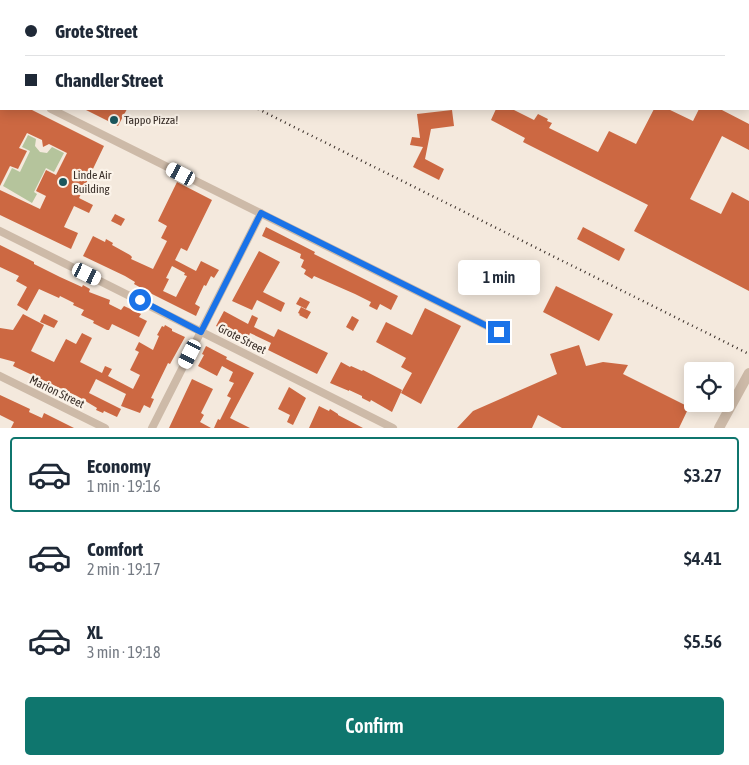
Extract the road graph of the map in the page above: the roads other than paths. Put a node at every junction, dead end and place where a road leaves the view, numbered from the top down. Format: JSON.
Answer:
{"nodes":[{"id":1,"x":54,"y":110,"type":"edge"},
{"id":2,"x":261,"y":213,"type":"junction"},
{"id":3,"x":0,"y":231,"type":"edge"},
{"id":4,"x":201,"y":332,"type":"junction"},
{"id":5,"x":499,"y":332,"type":"dead end"},
{"id":6,"x":749,"y":374,"type":"edge"},
{"id":7,"x":0,"y":376,"type":"edge"},
{"id":8,"x":105,"y":428,"type":"edge"},
{"id":9,"x":152,"y":428,"type":"edge"},
{"id":10,"x":393,"y":428,"type":"edge"},
{"id":11,"x":720,"y":428,"type":"edge"}],
"edges":[{"from":1,"to":2,"type":"street"},
{"from":2,"to":4,"type":"street"},
{"from":2,"to":5,"type":"street"},
{"from":3,"to":4,"type":"street","name":"Grote Street"},
{"from":4,"to":9,"type":"street"},
{"from":4,"to":10,"type":"street","name":"Grote Street"},
{"from":6,"to":11,"type":"street"},
{"from":7,"to":8,"type":"street","name":"Marion Street"}]}
